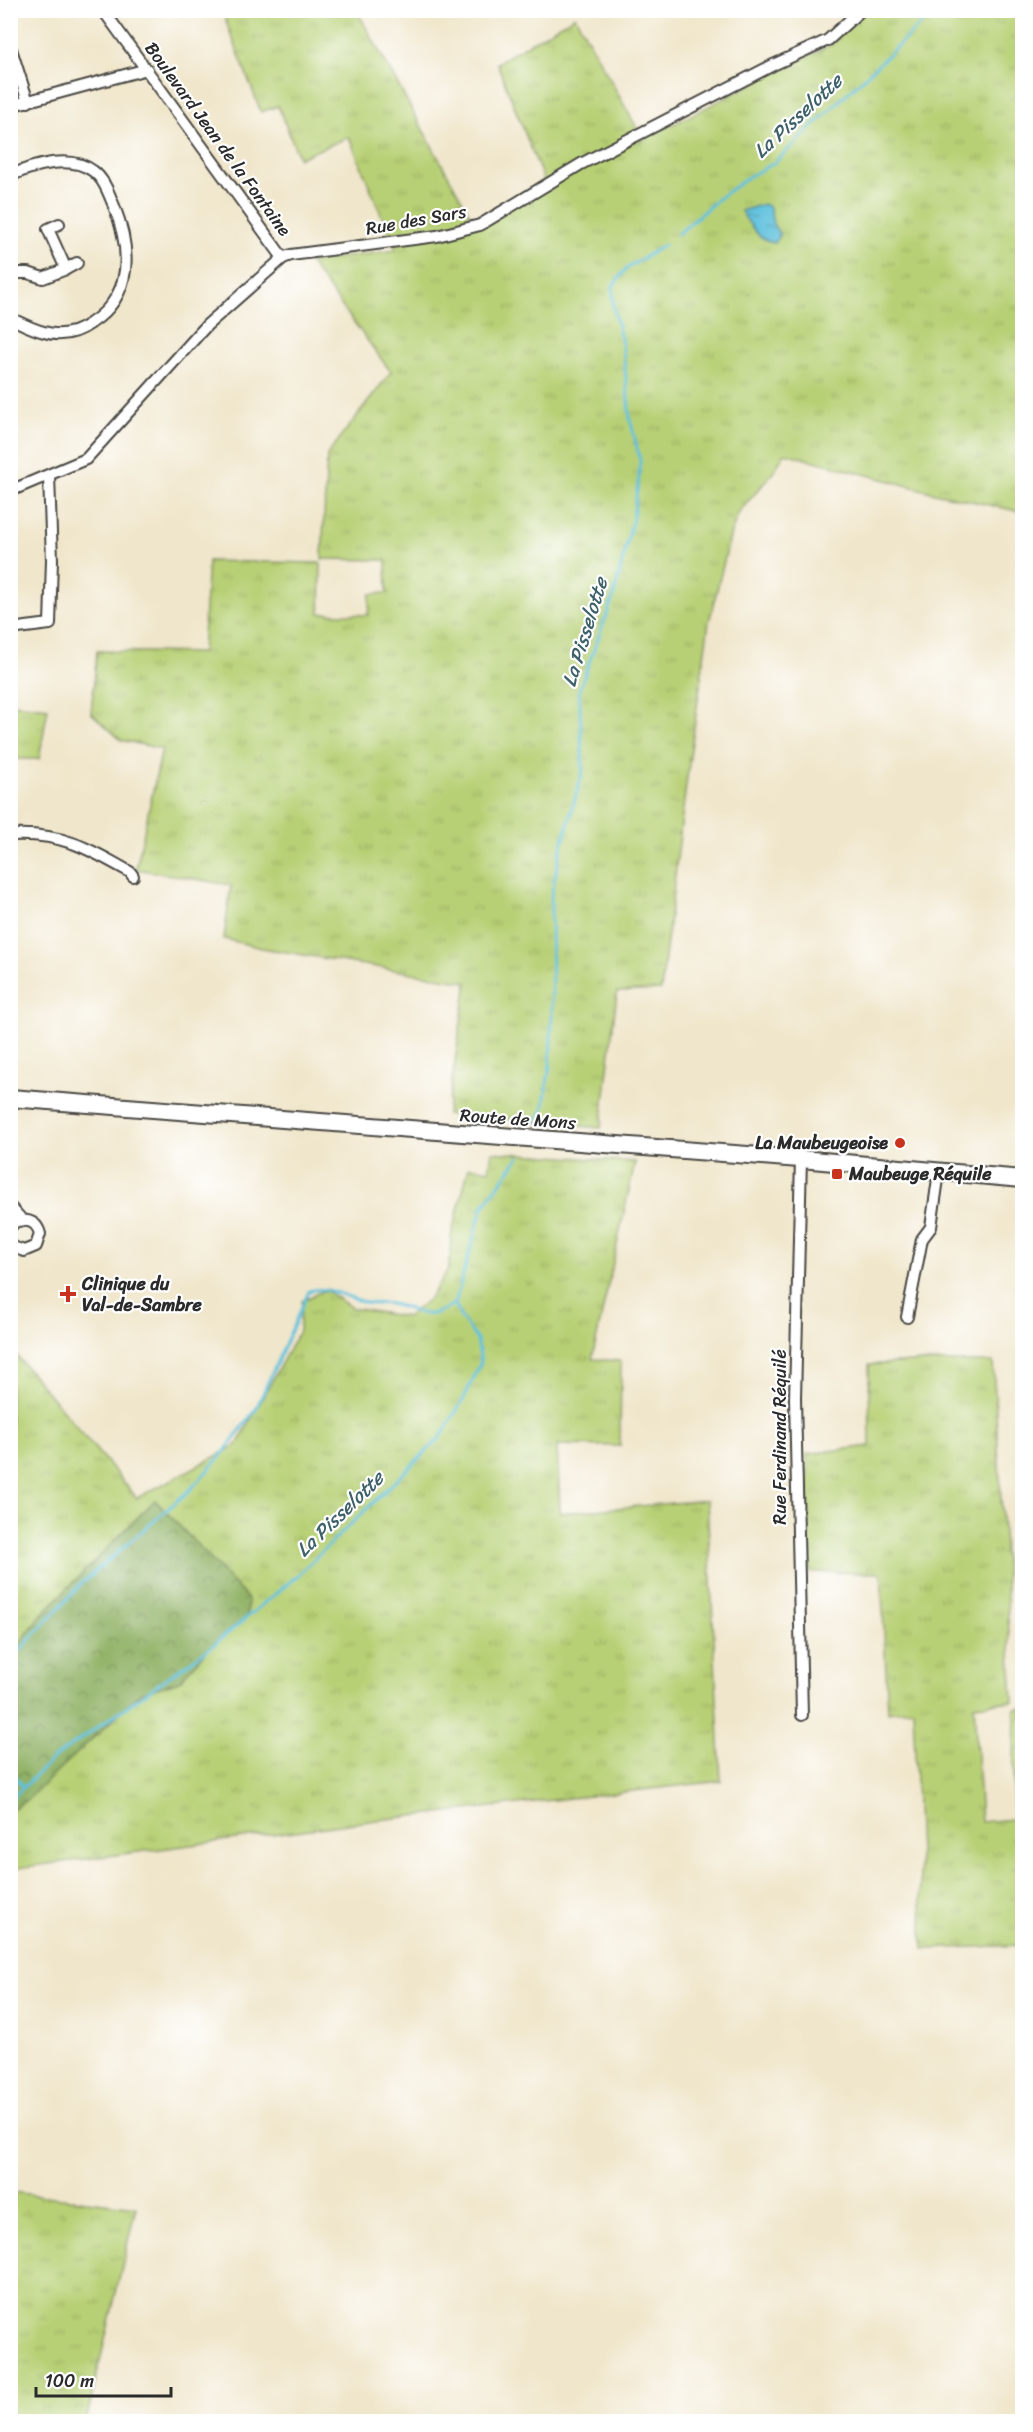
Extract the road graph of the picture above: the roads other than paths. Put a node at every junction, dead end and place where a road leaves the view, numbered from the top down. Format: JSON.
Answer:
{"nodes":[{"id":1,"x":103,"y":10,"type":"edge"},
{"id":2,"x":861,"y":10,"type":"edge"},
{"id":3,"x":10,"y":46,"type":"edge"},
{"id":4,"x":147,"y":69,"type":"junction"},
{"id":5,"x":28,"y":102,"type":"junction"},
{"id":6,"x":10,"y":106,"type":"edge"},
{"id":7,"x":10,"y":176,"type":"edge"},
{"id":8,"x":49,"y":228,"type":"dead end"},
{"id":9,"x":283,"y":258,"type":"junction"},
{"id":10,"x":77,"y":263,"type":"dead end"},
{"id":11,"x":66,"y":269,"type":"junction"},
{"id":12,"x":10,"y":273,"type":"edge"},
{"id":13,"x":10,"y":318,"type":"edge"},
{"id":14,"x":50,"y":476,"type":"junction"},
{"id":15,"x":10,"y":491,"type":"edge"},
{"id":16,"x":10,"y":629,"type":"edge"},
{"id":17,"x":10,"y":836,"type":"edge"},
{"id":18,"x":133,"y":876,"type":"dead end"},
{"id":19,"x":10,"y":1098,"type":"edge"},
{"id":20,"x":801,"y":1159,"type":"junction"},
{"id":21,"x":939,"y":1172,"type":"junction"},
{"id":22,"x":1023,"y":1179,"type":"edge"},
{"id":23,"x":10,"y":1207,"type":"edge"},
{"id":24,"x":22,"y":1220,"type":"junction"},
{"id":25,"x":10,"y":1227,"type":"edge"},
{"id":26,"x":10,"y":1244,"type":"edge"},
{"id":27,"x":907,"y":1317,"type":"dead end"},
{"id":28,"x":802,"y":1715,"type":"dead end"}],
"edges":[{"from":1,"to":4,"type":"street","name":"Boulevard Jean de la Fontaine"},
{"from":2,"to":9,"type":"street","name":"Rue des Sars"},
{"from":3,"to":5,"type":"street"},
{"from":4,"to":5,"type":"street"},
{"from":4,"to":9,"type":"street","name":"Boulevard Jean de la Fontaine"},
{"from":5,"to":6,"type":"street"},
{"from":7,"to":13,"type":"street"},
{"from":8,"to":11,"type":"street"},
{"from":9,"to":14,"type":"street"},
{"from":10,"to":11,"type":"street"},
{"from":11,"to":12,"type":"street"},
{"from":14,"to":15,"type":"street"},
{"from":14,"to":16,"type":"street"},
{"from":17,"to":18,"type":"street"},
{"from":19,"to":20,"type":"main road","name":"Route de Mons"},
{"from":20,"to":21,"type":"main road","name":"Route de Mons"},
{"from":20,"to":28,"type":"street","name":"Rue Ferdinand Réquilé"},
{"from":21,"to":22,"type":"main road","name":"Route de Mons"},
{"from":21,"to":27,"type":"street"},
{"from":23,"to":24,"type":"street"},
{"from":24,"to":25,"type":"street"},
{"from":24,"to":26,"type":"street"}]}
